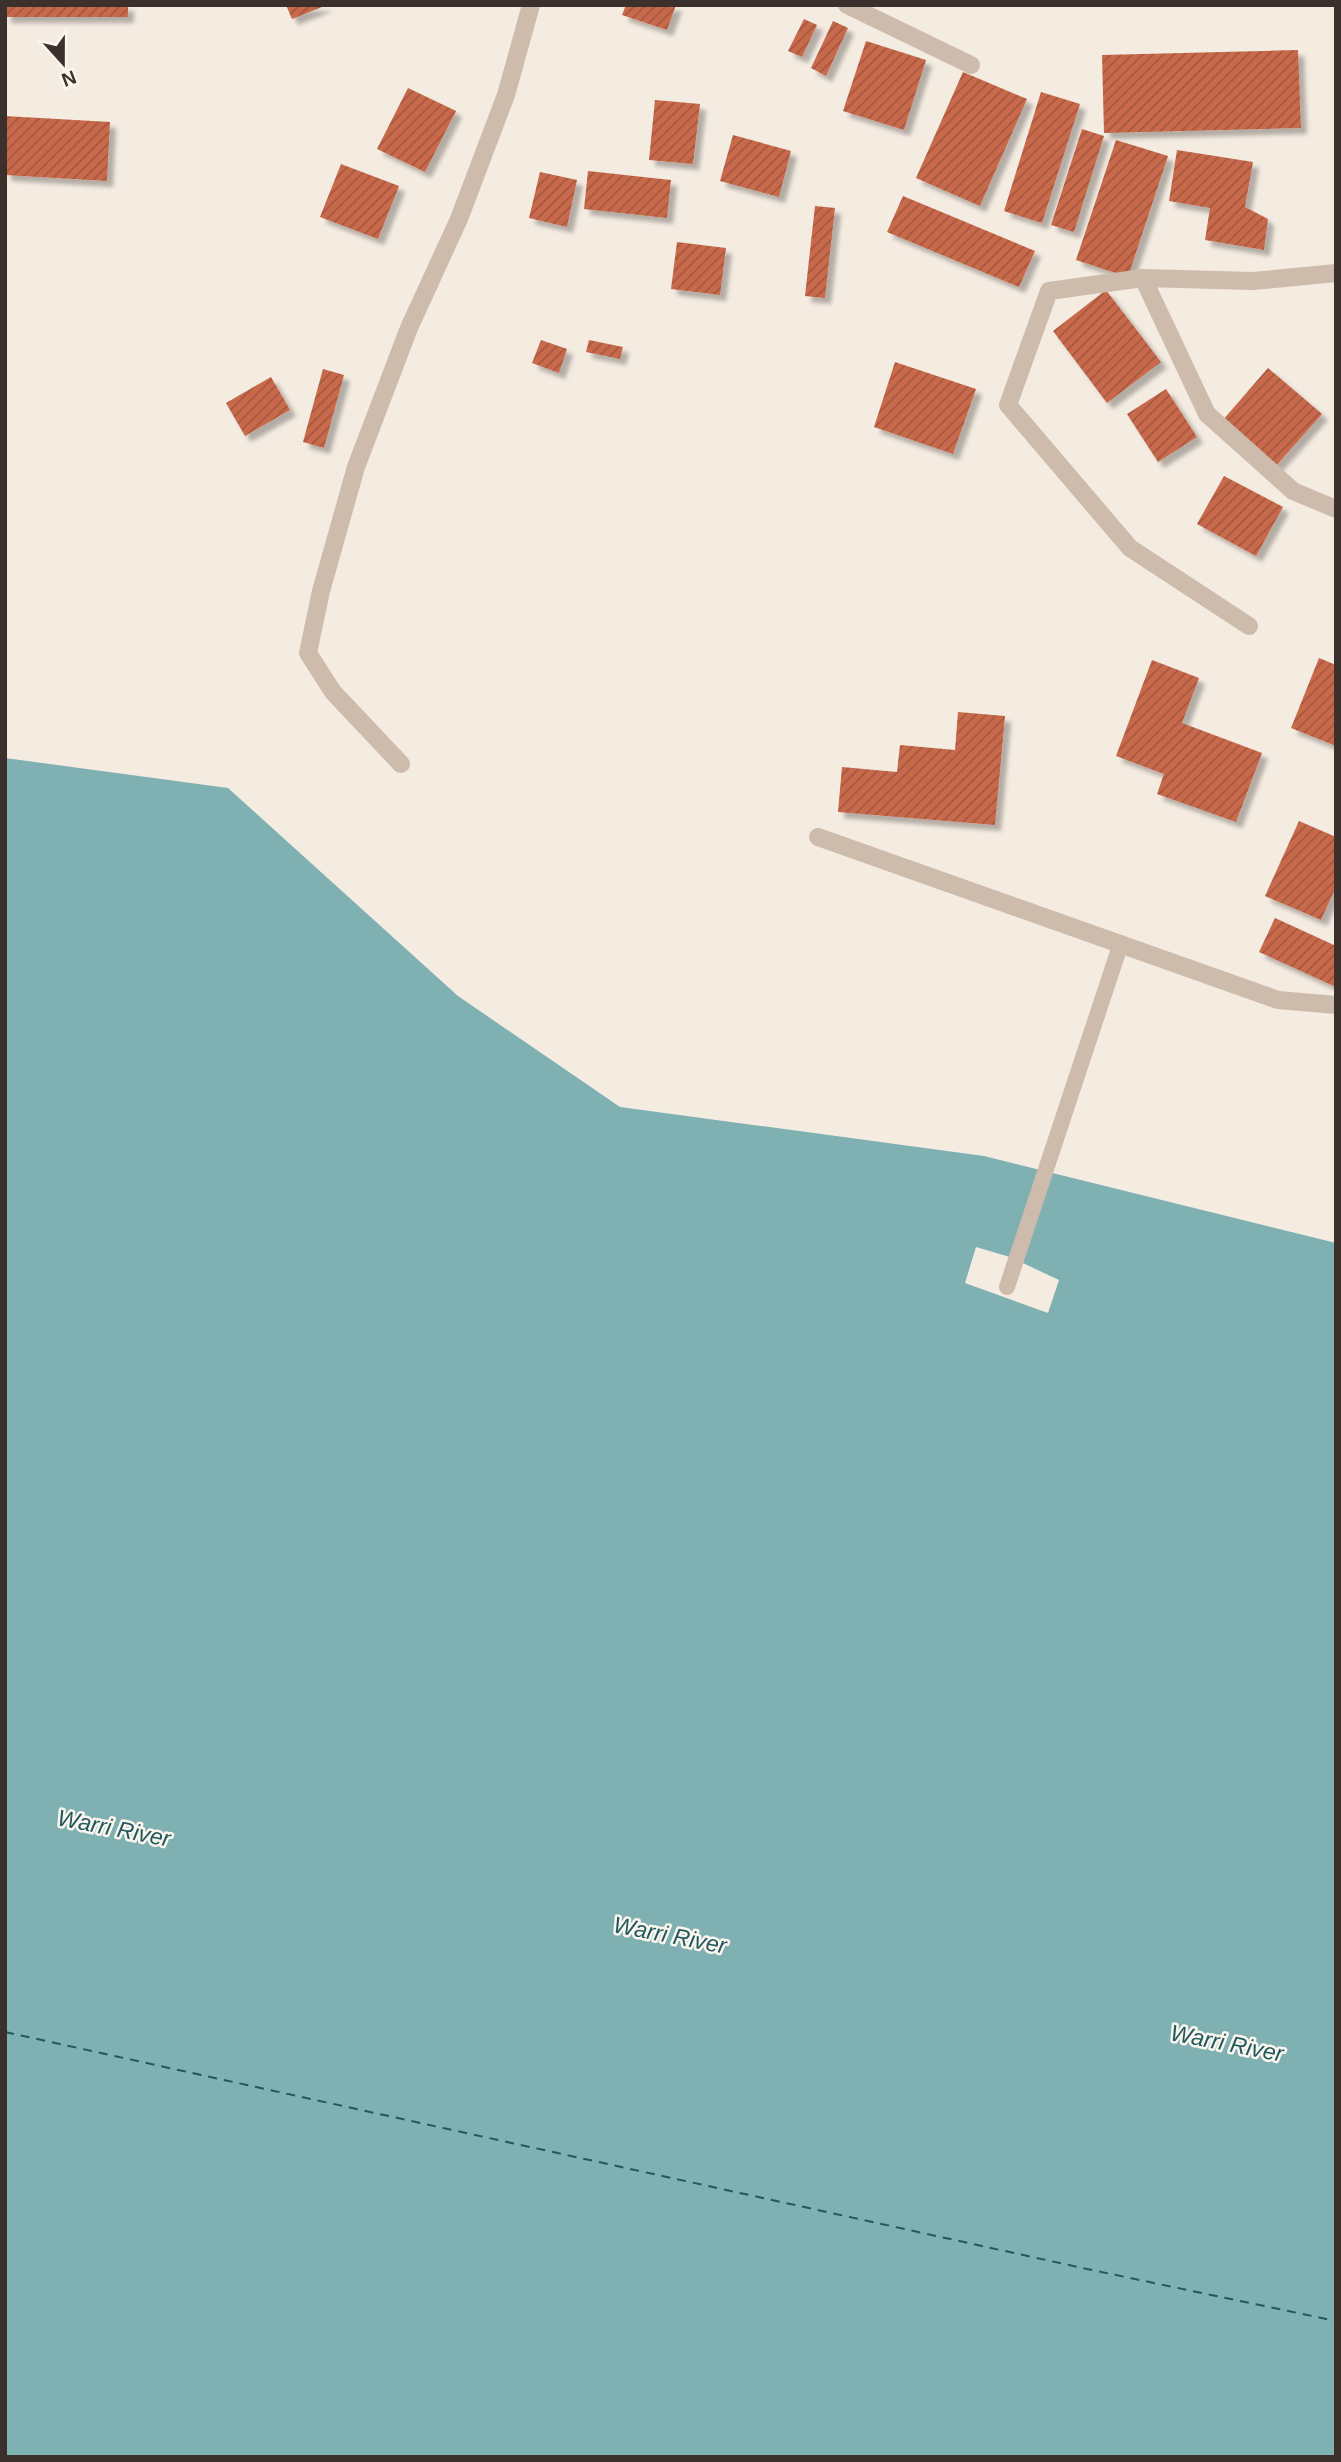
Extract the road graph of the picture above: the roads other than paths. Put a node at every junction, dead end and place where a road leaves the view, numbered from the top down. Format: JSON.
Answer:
{"nodes":[{"id":1,"x":531,"y":5,"type":"edge"},
{"id":2,"x":847,"y":5,"type":"edge"},
{"id":3,"x":971,"y":65,"type":"dead end"},
{"id":4,"x":1336,"y":273,"type":"edge"},
{"id":5,"x":1143,"y":278,"type":"junction"},
{"id":6,"x":1336,"y":509,"type":"edge"},
{"id":7,"x":1249,"y":626,"type":"dead end"},
{"id":8,"x":401,"y":764,"type":"dead end"},
{"id":9,"x":818,"y":837,"type":"dead end"},
{"id":10,"x":1121,"y":943,"type":"junction"},
{"id":11,"x":1336,"y":1005,"type":"edge"},
{"id":12,"x":1007,"y":1287,"type":"dead end"}],
"edges":[{"from":1,"to":8,"type":"street"},
{"from":2,"to":3,"type":"street"},
{"from":4,"to":5,"type":"street"},
{"from":5,"to":6,"type":"street"},
{"from":5,"to":7,"type":"street"},
{"from":9,"to":10,"type":"street"},
{"from":10,"to":11,"type":"street"},
{"from":10,"to":12,"type":"lane"}]}
